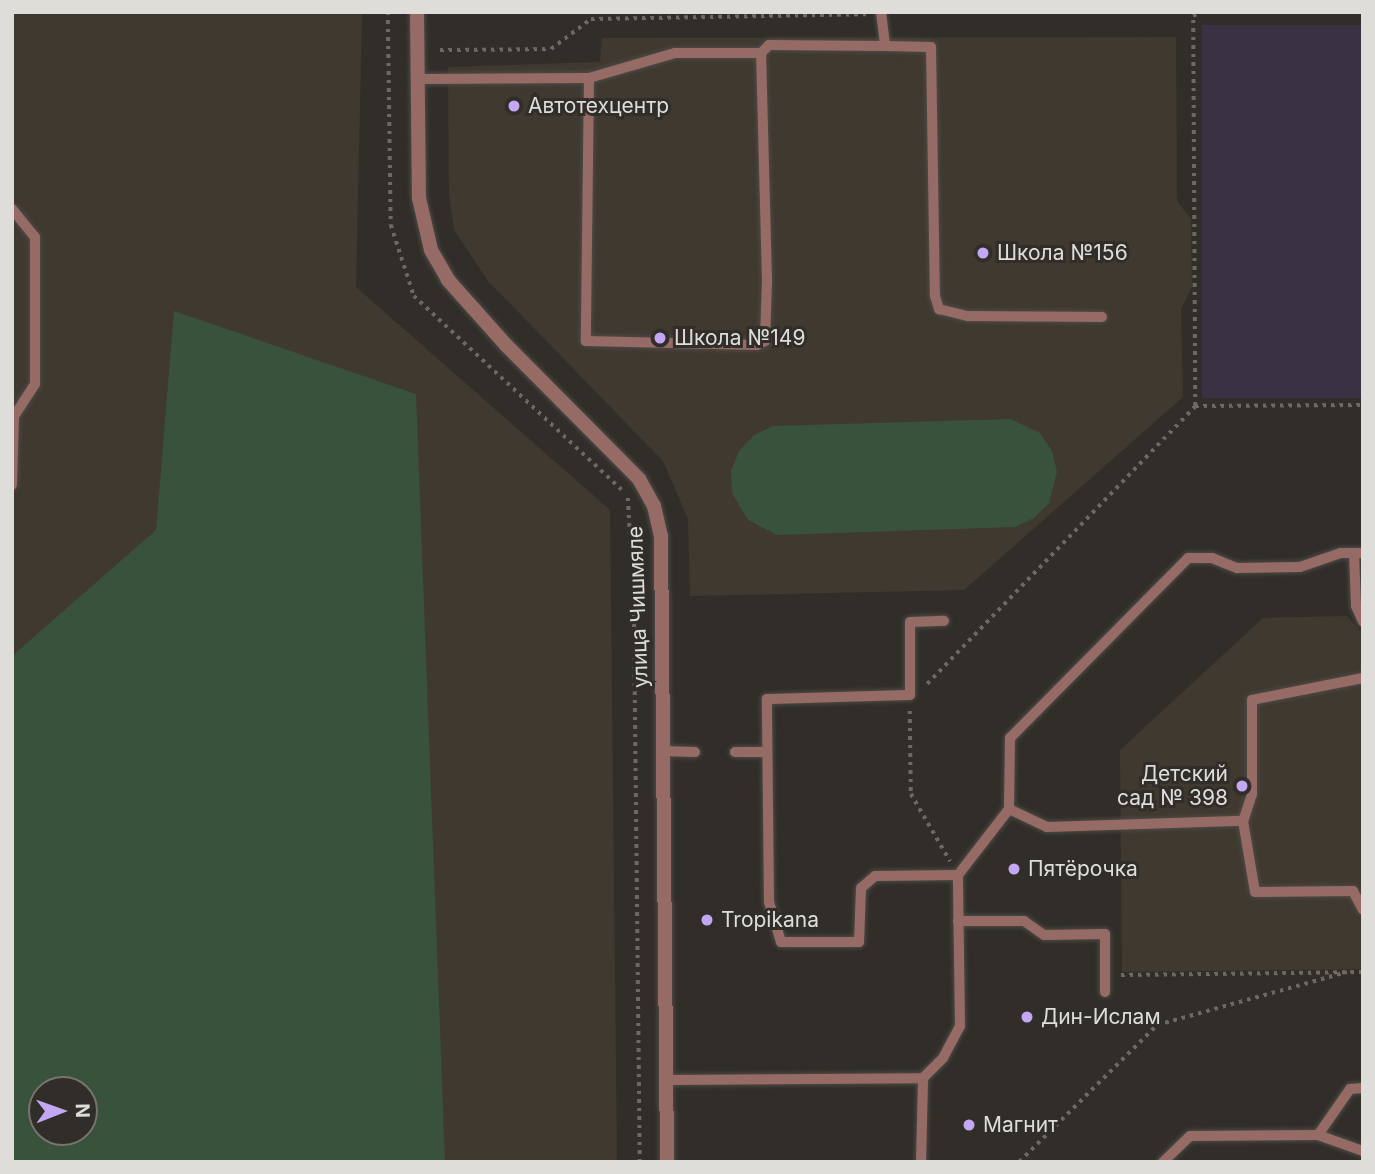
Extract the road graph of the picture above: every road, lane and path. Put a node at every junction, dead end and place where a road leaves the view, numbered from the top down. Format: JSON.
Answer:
{"nodes":[{"id":1,"x":388,"y":12,"type":"edge"},
{"id":2,"x":417,"y":12,"type":"edge"},
{"id":3,"x":1187,"y":12,"type":"edge"},
{"id":4,"x":1201,"y":12,"type":"edge"},
{"id":5,"x":881,"y":13,"type":"edge"},
{"id":6,"x":1193,"y":16,"type":"junction"},
{"id":7,"x":885,"y":46,"type":"junction"},
{"id":8,"x":440,"y":51,"type":"dead end"},
{"id":9,"x":761,"y":53,"type":"junction"},
{"id":10,"x":589,"y":78,"type":"junction"},
{"id":11,"x":418,"y":79,"type":"junction"},
{"id":12,"x":12,"y":209,"type":"edge"},
{"id":13,"x":1102,"y":317,"type":"dead end"},
{"id":14,"x":1363,"y":405,"type":"edge"},
{"id":15,"x":1195,"y":406,"type":"junction"},
{"id":16,"x":12,"y":485,"type":"edge"},
{"id":17,"x":1358,"y":553,"type":"edge"},
{"id":18,"x":944,"y":621,"type":"dead end"},
{"id":19,"x":1363,"y":622,"type":"edge"},
{"id":20,"x":1363,"y":678,"type":"edge"},
{"id":21,"x":910,"y":695,"type":"junction"},
{"id":22,"x":663,"y":751,"type":"junction"},
{"id":23,"x":695,"y":752,"type":"dead end"},
{"id":24,"x":735,"y":752,"type":"dead end"},
{"id":25,"x":768,"y":752,"type":"junction"},
{"id":26,"x":1009,"y":809,"type":"junction"},
{"id":27,"x":1243,"y":821,"type":"junction"},
{"id":28,"x":958,"y":875,"type":"junction"},
{"id":29,"x":1363,"y":910,"type":"edge"},
{"id":30,"x":958,"y":921,"type":"junction"},
{"id":31,"x":1347,"y":972,"type":"junction"},
{"id":32,"x":1363,"y":972,"type":"edge"},
{"id":33,"x":1105,"y":975,"type":"junction"},
{"id":34,"x":1105,"y":992,"type":"dead end"},
{"id":35,"x":923,"y":1079,"type":"junction"},
{"id":36,"x":666,"y":1080,"type":"junction"},
{"id":37,"x":1363,"y":1088,"type":"edge"},
{"id":38,"x":1318,"y":1135,"type":"junction"},
{"id":39,"x":1358,"y":1154,"type":"edge"},
{"id":40,"x":640,"y":1162,"type":"edge"},
{"id":41,"x":667,"y":1162,"type":"edge"},
{"id":42,"x":921,"y":1162,"type":"edge"},
{"id":43,"x":1019,"y":1162,"type":"edge"},
{"id":44,"x":1163,"y":1162,"type":"edge"}],
"edges":[{"from":1,"to":40,"type":"path"},
{"from":2,"to":11,"type":"street","name":"улица Чишмяле"},
{"from":3,"to":6,"type":"path"},
{"from":4,"to":6,"type":"path"},
{"from":5,"to":7,"type":"lane"},
{"from":5,"to":8,"type":"path"},
{"from":6,"to":15,"type":"path"},
{"from":7,"to":9,"type":"lane"},
{"from":7,"to":13,"type":"lane"},
{"from":9,"to":10,"type":"lane"},
{"from":9,"to":10,"type":"lane"},
{"from":10,"to":11,"type":"lane"},
{"from":11,"to":22,"type":"street","name":"улица Чишмяле"},
{"from":12,"to":16,"type":"lane"},
{"from":14,"to":15,"type":"path"},
{"from":15,"to":21,"type":"path"},
{"from":17,"to":19,"type":"lane"},
{"from":17,"to":26,"type":"lane"},
{"from":18,"to":21,"type":"lane"},
{"from":20,"to":27,"type":"lane"},
{"from":21,"to":25,"type":"lane"},
{"from":21,"to":28,"type":"path"},
{"from":22,"to":23,"type":"lane"},
{"from":22,"to":36,"type":"street","name":"улица Чишмяле"},
{"from":24,"to":25,"type":"lane"},
{"from":25,"to":28,"type":"lane"},
{"from":26,"to":27,"type":"lane"},
{"from":26,"to":28,"type":"lane"},
{"from":27,"to":29,"type":"lane"},
{"from":28,"to":30,"type":"lane"},
{"from":30,"to":33,"type":"lane"},
{"from":30,"to":35,"type":"lane"},
{"from":31,"to":32,"type":"path"},
{"from":31,"to":33,"type":"path"},
{"from":31,"to":43,"type":"path"},
{"from":33,"to":34,"type":"lane"},
{"from":35,"to":36,"type":"lane"},
{"from":35,"to":42,"type":"lane"},
{"from":36,"to":41,"type":"street","name":"улица Чишмяле"},
{"from":37,"to":38,"type":"lane"},
{"from":38,"to":39,"type":"lane"},
{"from":38,"to":44,"type":"lane"}]}
